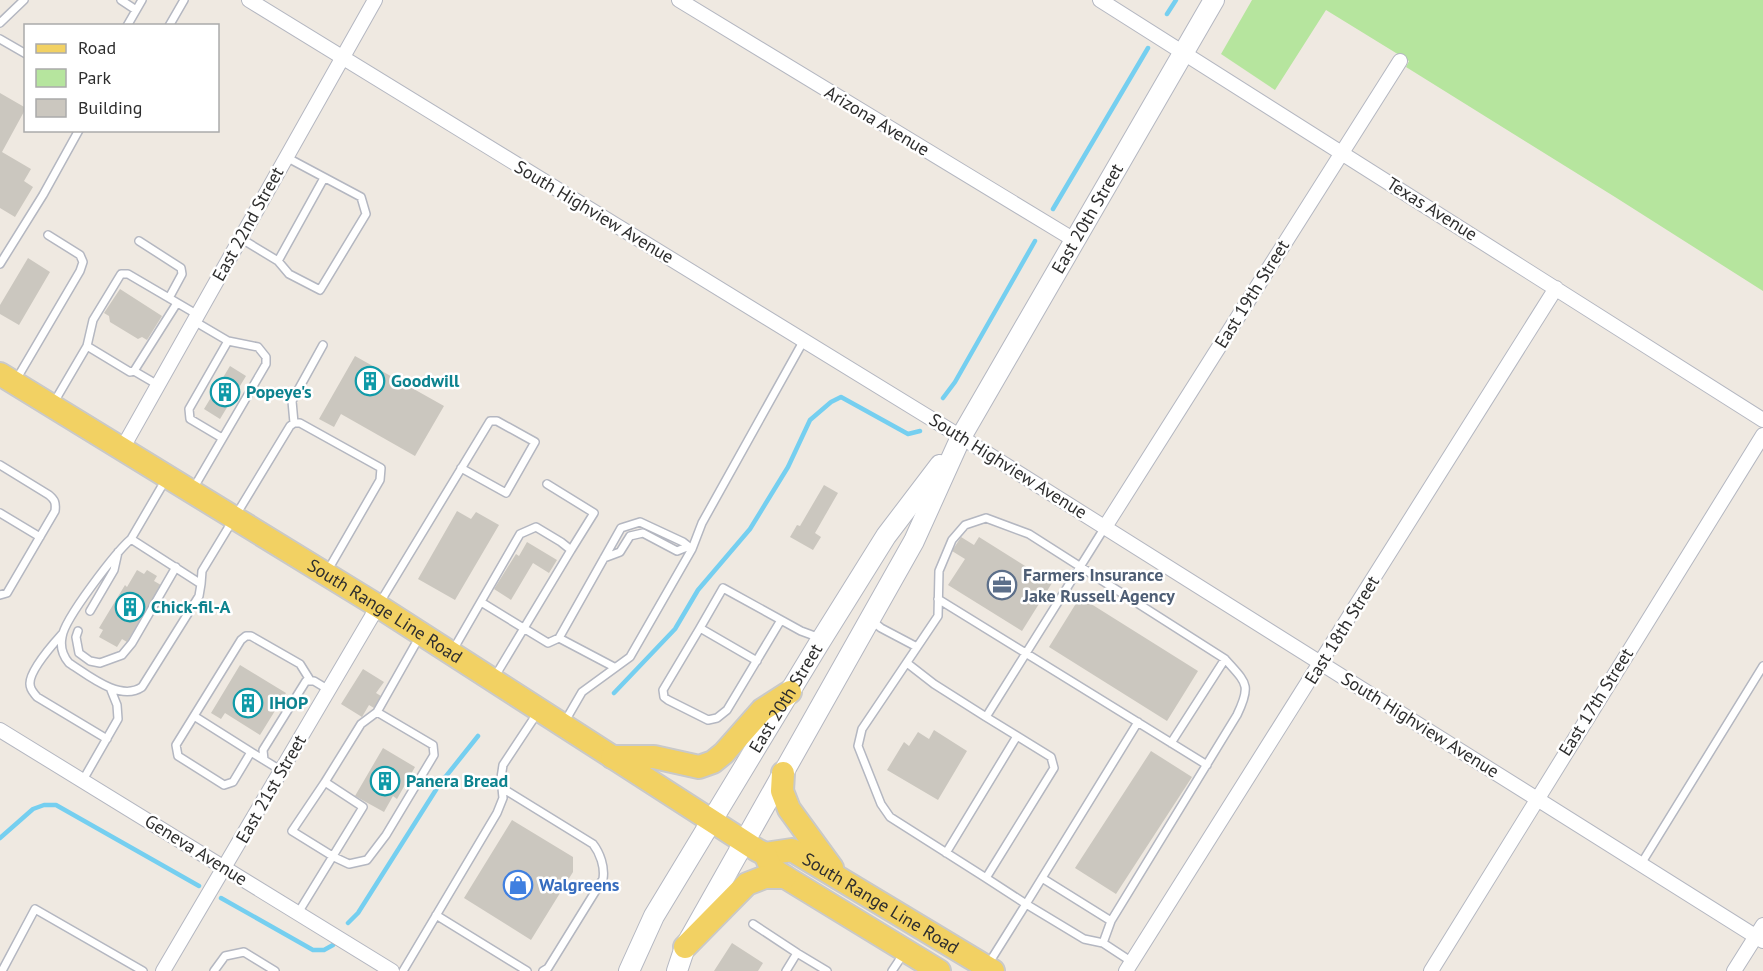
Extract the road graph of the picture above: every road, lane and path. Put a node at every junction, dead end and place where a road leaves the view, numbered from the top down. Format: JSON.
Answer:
{"nodes":[{"id":1,"x":24,"y":0,"type":"edge"},
{"id":2,"x":121,"y":0,"type":"edge"},
{"id":3,"x":142,"y":0,"type":"edge"},
{"id":4,"x":184,"y":0,"type":"edge"},
{"id":5,"x":249,"y":0,"type":"edge"},
{"id":6,"x":375,"y":0,"type":"edge"},
{"id":7,"x":679,"y":0,"type":"edge"},
{"id":8,"x":1100,"y":0,"type":"edge"},
{"id":9,"x":1214,"y":0,"type":"edge"},
{"id":10,"x":136,"y":10,"type":"junction"},
{"id":11,"x":0,"y":23,"type":"edge"},
{"id":12,"x":128,"y":24,"type":"edge"},
{"id":13,"x":170,"y":24,"type":"edge"},
{"id":14,"x":0,"y":39,"type":"edge"},
{"id":15,"x":1185,"y":52,"type":"junction"},
{"id":16,"x":24,"y":53,"type":"edge"},
{"id":17,"x":342,"y":57,"type":"junction"},
{"id":18,"x":1400,"y":61,"type":"dead end"},
{"id":19,"x":78,"y":132,"type":"edge"},
{"id":20,"x":1342,"y":152,"type":"junction"},
{"id":21,"x":286,"y":157,"type":"junction"},
{"id":22,"x":324,"y":178,"type":"junction"},
{"id":23,"x":48,"y":236,"type":"dead end"},
{"id":24,"x":240,"y":238,"type":"junction"},
{"id":25,"x":139,"y":241,"type":"dead end"},
{"id":26,"x":1076,"y":241,"type":"junction"},
{"id":27,"x":278,"y":261,"type":"junction"},
{"id":28,"x":0,"y":264,"type":"edge"},
{"id":29,"x":1556,"y":288,"type":"junction"},
{"id":30,"x":169,"y":298,"type":"junction"},
{"id":31,"x":177,"y":303,"type":"junction"},
{"id":32,"x":196,"y":318,"type":"junction"},
{"id":33,"x":804,"y":340,"type":"junction"},
{"id":34,"x":228,"y":341,"type":"junction"},
{"id":35,"x":323,"y":345,"type":"dead end"},
{"id":36,"x":87,"y":346,"type":"junction"},
{"id":37,"x":134,"y":371,"type":"junction"},
{"id":38,"x":4,"y":376,"type":"edge"},
{"id":39,"x":158,"y":385,"type":"junction"},
{"id":40,"x":52,"y":406,"type":"junction"},
{"id":41,"x":1763,"y":420,"type":"edge"},
{"id":42,"x":294,"y":423,"type":"junction"},
{"id":43,"x":1763,"y":435,"type":"edge"},
{"id":44,"x":961,"y":437,"type":"junction"},
{"id":45,"x":222,"y":438,"type":"junction"},
{"id":46,"x":122,"y":449,"type":"junction"},
{"id":47,"x":0,"y":465,"type":"edge"},
{"id":48,"x":461,"y":468,"type":"junction"},
{"id":49,"x":168,"y":477,"type":"junction"},
{"id":50,"x":547,"y":484,"type":"dead end"},
{"id":51,"x":192,"y":492,"type":"junction"},
{"id":52,"x":0,"y":513,"type":"edge"},
{"id":53,"x":235,"y":518,"type":"junction"},
{"id":54,"x":1105,"y":527,"type":"junction"},
{"id":55,"x":40,"y":537,"type":"junction"},
{"id":56,"x":131,"y":539,"type":"junction"},
{"id":57,"x":690,"y":548,"type":"junction"},
{"id":58,"x":118,"y":550,"type":"junction"},
{"id":59,"x":571,"y":550,"type":"junction"},
{"id":60,"x":604,"y":558,"type":"junction"},
{"id":61,"x":176,"y":567,"type":"junction"},
{"id":62,"x":1080,"y":567,"type":"junction"},
{"id":63,"x":326,"y":574,"type":"junction"},
{"id":64,"x":201,"y":584,"type":"junction"},
{"id":65,"x":0,"y":596,"type":"edge"},
{"id":66,"x":938,"y":599,"type":"junction"},
{"id":67,"x":481,"y":602,"type":"junction"},
{"id":68,"x":378,"y":606,"type":"junction"},
{"id":69,"x":90,"y":611,"type":"dead end"},
{"id":70,"x":781,"y":620,"type":"junction"},
{"id":71,"x":871,"y":620,"type":"junction"},
{"id":72,"x":523,"y":628,"type":"junction"},
{"id":73,"x":700,"y":628,"type":"junction"},
{"id":74,"x":78,"y":631,"type":"dead end"},
{"id":75,"x":62,"y":634,"type":"junction"},
{"id":76,"x":422,"y":634,"type":"junction"},
{"id":77,"x":559,"y":638,"type":"junction"},
{"id":78,"x":822,"y":639,"type":"junction"},
{"id":79,"x":917,"y":647,"type":"junction"},
{"id":80,"x":451,"y":653,"type":"junction"},
{"id":81,"x":1026,"y":654,"type":"junction"},
{"id":82,"x":1226,"y":658,"type":"junction"},
{"id":83,"x":757,"y":661,"type":"junction"},
{"id":84,"x":907,"y":663,"type":"junction"},
{"id":85,"x":1321,"y":663,"type":"junction"},
{"id":86,"x":1763,"y":666,"type":"edge"},
{"id":87,"x":614,"y":667,"type":"junction"},
{"id":88,"x":310,"y":680,"type":"junction"},
{"id":89,"x":493,"y":680,"type":"junction"},
{"id":90,"x":111,"y":690,"type":"junction"},
{"id":91,"x":329,"y":690,"type":"junction"},
{"id":92,"x":790,"y":692,"type":"junction"},
{"id":93,"x":539,"y":710,"type":"junction"},
{"id":94,"x":377,"y":712,"type":"junction"},
{"id":95,"x":194,"y":716,"type":"junction"},
{"id":96,"x":986,"y":717,"type":"junction"},
{"id":97,"x":1138,"y":723,"type":"junction"},
{"id":98,"x":562,"y":725,"type":"junction"},
{"id":99,"x":0,"y":730,"type":"edge"},
{"id":100,"x":1017,"y":736,"type":"junction"},
{"id":101,"x":107,"y":739,"type":"junction"},
{"id":102,"x":1171,"y":743,"type":"junction"},
{"id":103,"x":251,"y":752,"type":"junction"},
{"id":104,"x":612,"y":757,"type":"junction"},
{"id":105,"x":264,"y":760,"type":"junction"},
{"id":106,"x":1207,"y":765,"type":"junction"},
{"id":107,"x":282,"y":771,"type":"junction"},
{"id":108,"x":783,"y":773,"type":"junction"},
{"id":109,"x":82,"y":780,"type":"junction"},
{"id":110,"x":324,"y":782,"type":"junction"},
{"id":111,"x":502,"y":788,"type":"junction"},
{"id":112,"x":1536,"y":799,"type":"junction"},
{"id":113,"x":712,"y":821,"type":"junction"},
{"id":114,"x":745,"y":842,"type":"junction"},
{"id":115,"x":946,"y":853,"type":"junction"},
{"id":116,"x":765,"y":854,"type":"junction"},
{"id":117,"x":334,"y":857,"type":"junction"},
{"id":118,"x":1641,"y":864,"type":"junction"},
{"id":119,"x":225,"y":868,"type":"junction"},
{"id":120,"x":785,"y":877,"type":"junction"},
{"id":121,"x":838,"y":877,"type":"junction"},
{"id":122,"x":986,"y":878,"type":"junction"},
{"id":123,"x":1042,"y":878,"type":"junction"},
{"id":124,"x":1026,"y":904,"type":"junction"},
{"id":125,"x":298,"y":913,"type":"junction"},
{"id":126,"x":436,"y":915,"type":"junction"},
{"id":127,"x":1111,"y":921,"type":"junction"},
{"id":128,"x":753,"y":924,"type":"dead end"},
{"id":129,"x":1761,"y":934,"type":"edge"},
{"id":130,"x":1103,"y":943,"type":"junction"},
{"id":131,"x":685,"y":947,"type":"junction"},
{"id":132,"x":905,"y":950,"type":"junction"},
{"id":133,"x":797,"y":953,"type":"junction"},
{"id":134,"x":1129,"y":966,"type":"edge"},
{"id":135,"x":989,"y":969,"type":"edge"},
{"id":136,"x":2,"y":971,"type":"edge"},
{"id":137,"x":144,"y":971,"type":"edge"},
{"id":138,"x":163,"y":971,"type":"edge"},
{"id":139,"x":214,"y":971,"type":"edge"},
{"id":140,"x":275,"y":971,"type":"edge"},
{"id":141,"x":392,"y":971,"type":"edge"},
{"id":142,"x":403,"y":971,"type":"edge"},
{"id":143,"x":527,"y":971,"type":"edge"},
{"id":144,"x":543,"y":971,"type":"edge"},
{"id":145,"x":629,"y":971,"type":"edge"},
{"id":146,"x":677,"y":971,"type":"edge"},
{"id":147,"x":786,"y":971,"type":"edge"},
{"id":148,"x":827,"y":971,"type":"edge"},
{"id":149,"x":892,"y":971,"type":"edge"},
{"id":150,"x":939,"y":971,"type":"edge"},
{"id":151,"x":1431,"y":971,"type":"edge"},
{"id":152,"x":1734,"y":971,"type":"edge"}],
"edges":[{"from":1,"to":11,"type":"lane"},
{"from":2,"to":10,"type":"lane"},
{"from":3,"to":10,"type":"lane"},
{"from":4,"to":13,"type":"lane"},
{"from":5,"to":17,"type":"street","name":"South Highview Avenue"},
{"from":6,"to":17,"type":"street","name":"East 22nd Street"},
{"from":7,"to":26,"type":"street","name":"Arizona Avenue"},
{"from":8,"to":15,"type":"street","name":"Texas Avenue"},
{"from":9,"to":15,"type":"main road","name":"East 20th Street"},
{"from":10,"to":12,"type":"lane"},
{"from":14,"to":16,"type":"lane"},
{"from":15,"to":20,"type":"street","name":"Texas Avenue"},
{"from":15,"to":26,"type":"main road","name":"East 20th Street"},
{"from":17,"to":21,"type":"street","name":"East 22nd Street"},
{"from":17,"to":33,"type":"street","name":"South Highview Avenue"},
{"from":18,"to":20,"type":"street","name":"East 19th Street"},
{"from":19,"to":28,"type":"lane"},
{"from":20,"to":29,"type":"street","name":"Texas Avenue"},
{"from":20,"to":54,"type":"street","name":"East 19th Street"},
{"from":21,"to":22,"type":"lane"},
{"from":21,"to":24,"type":"street","name":"East 22nd Street"},
{"from":22,"to":27,"type":"lane"},
{"from":22,"to":27,"type":"lane"},
{"from":23,"to":38,"type":"lane"},
{"from":24,"to":27,"type":"lane"},
{"from":24,"to":32,"type":"street","name":"East 22nd Street"},
{"from":25,"to":30,"type":"lane"},
{"from":26,"to":44,"type":"main road","name":"East 20th Street"},
{"from":29,"to":41,"type":"street","name":"Texas Avenue"},
{"from":29,"to":85,"type":"street","name":"East 18th Street"},
{"from":30,"to":31,"type":"lane"},
{"from":30,"to":36,"type":"lane"},
{"from":31,"to":32,"type":"lane"},
{"from":31,"to":37,"type":"lane"},
{"from":32,"to":34,"type":"lane"},
{"from":32,"to":39,"type":"street","name":"East 22nd Street"},
{"from":33,"to":44,"type":"street","name":"South Highview Avenue"},
{"from":33,"to":57,"type":"lane"},
{"from":34,"to":45,"type":"lane"},
{"from":34,"to":45,"type":"lane"},
{"from":35,"to":42,"type":"lane"},
{"from":36,"to":37,"type":"lane"},
{"from":36,"to":40,"type":"lane"},
{"from":37,"to":39,"type":"lane"},
{"from":38,"to":40,"type":"main road","name":"South Range Line Road"},
{"from":39,"to":46,"type":"street","name":"East 22nd Street"},
{"from":40,"to":46,"type":"main road","name":"South Range Line Road"},
{"from":42,"to":53,"type":"lane"},
{"from":42,"to":63,"type":"lane"},
{"from":43,"to":112,"type":"street","name":"East 17th Street"},
{"from":44,"to":54,"type":"street","name":"South Highview Avenue"},
{"from":44,"to":71,"type":"main road","name":"East 20th Street"},
{"from":44,"to":78,"type":"main road","name":"East 20th Street"},
{"from":45,"to":51,"type":"lane"},
{"from":46,"to":49,"type":"main road","name":"South Range Line Road"},
{"from":47,"to":55,"type":"lane"},
{"from":48,"to":48,"type":"lane"},
{"from":48,"to":68,"type":"lane"},
{"from":49,"to":51,"type":"main road","name":"South Range Line Road"},
{"from":49,"to":56,"type":"lane"},
{"from":50,"to":59,"type":"lane"},
{"from":51,"to":53,"type":"main road","name":"South Range Line Road"},
{"from":52,"to":55,"type":"lane"},
{"from":53,"to":63,"type":"main road","name":"South Range Line Road"},
{"from":53,"to":64,"type":"lane"},
{"from":54,"to":62,"type":"lane"},
{"from":54,"to":85,"type":"street","name":"South Highview Avenue"},
{"from":55,"to":65,"type":"lane"},
{"from":56,"to":58,"type":"lane"},
{"from":56,"to":61,"type":"lane"},
{"from":57,"to":60,"type":"lane"},
{"from":57,"to":60,"type":"lane"},
{"from":57,"to":87,"type":"lane"},
{"from":58,"to":69,"type":"lane"},
{"from":58,"to":75,"type":"lane"},
{"from":59,"to":67,"type":"lane"},
{"from":59,"to":72,"type":"lane"},
{"from":60,"to":77,"type":"lane"},
{"from":61,"to":64,"type":"lane"},
{"from":61,"to":74,"type":"lane"},
{"from":62,"to":66,"type":"lane"},
{"from":62,"to":81,"type":"lane"},
{"from":62,"to":82,"type":"lane"},
{"from":63,"to":68,"type":"main road","name":"South Range Line Road"},
{"from":64,"to":90,"type":"lane"},
{"from":66,"to":79,"type":"lane"},
{"from":66,"to":81,"type":"lane"},
{"from":67,"to":72,"type":"lane"},
{"from":67,"to":80,"type":"lane"},
{"from":68,"to":76,"type":"main road","name":"South Range Line Road"},
{"from":68,"to":91,"type":"street","name":"East 21st Street"},
{"from":70,"to":73,"type":"lane"},
{"from":70,"to":78,"type":"lane"},
{"from":70,"to":83,"type":"lane"},
{"from":71,"to":79,"type":"lane"},
{"from":71,"to":108,"type":"main road","name":"East 20th Street"},
{"from":72,"to":77,"type":"lane"},
{"from":72,"to":89,"type":"lane"},
{"from":73,"to":83,"type":"lane"},
{"from":73,"to":83,"type":"lane"},
{"from":75,"to":90,"type":"lane"},
{"from":75,"to":101,"type":"lane"},
{"from":76,"to":80,"type":"main road","name":"South Range Line Road"},
{"from":76,"to":94,"type":"lane"},
{"from":77,"to":87,"type":"lane"},
{"from":78,"to":92,"type":"main road","name":"East 20th Street"},
{"from":79,"to":84,"type":"lane"},
{"from":80,"to":89,"type":"main road","name":"South Range Line Road"},
{"from":81,"to":96,"type":"lane"},
{"from":81,"to":97,"type":"lane"},
{"from":82,"to":102,"type":"lane"},
{"from":82,"to":106,"type":"lane"},
{"from":84,"to":96,"type":"lane"},
{"from":84,"to":115,"type":"lane"},
{"from":85,"to":112,"type":"street","name":"South Highview Avenue"},
{"from":85,"to":134,"type":"street","name":"East 18th Street"},
{"from":86,"to":118,"type":"lane"},
{"from":87,"to":98,"type":"lane"},
{"from":88,"to":91,"type":"lane"},
{"from":88,"to":95,"type":"lane"},
{"from":88,"to":105,"type":"lane"},
{"from":89,"to":93,"type":"main road","name":"South Range Line Road"},
{"from":90,"to":101,"type":"lane"},
{"from":91,"to":107,"type":"street","name":"East 21st Street"},
{"from":92,"to":104,"type":"main road"},
{"from":92,"to":113,"type":"main road","name":"East 20th Street"},
{"from":93,"to":98,"type":"main road","name":"South Range Line Road"},
{"from":93,"to":111,"type":"lane"},
{"from":94,"to":110,"type":"lane"},
{"from":94,"to":117,"type":"lane"},
{"from":95,"to":103,"type":"lane"},
{"from":95,"to":103,"type":"lane"},
{"from":96,"to":100,"type":"lane"},
{"from":97,"to":102,"type":"lane"},
{"from":97,"to":123,"type":"lane"},
{"from":98,"to":104,"type":"main road","name":"South Range Line Road"},
{"from":99,"to":109,"type":"street","name":"Geneva Avenue"},
{"from":100,"to":115,"type":"lane"},
{"from":100,"to":122,"type":"lane"},
{"from":101,"to":109,"type":"lane"},
{"from":102,"to":106,"type":"lane"},
{"from":103,"to":105,"type":"lane"},
{"from":104,"to":113,"type":"main road","name":"South Range Line Road"},
{"from":105,"to":107,"type":"lane"},
{"from":106,"to":127,"type":"lane"},
{"from":107,"to":119,"type":"street","name":"East 21st Street"},
{"from":108,"to":114,"type":"main road","name":"East 20th Street"},
{"from":108,"to":121,"type":"main road"},
{"from":109,"to":119,"type":"street","name":"Geneva Avenue"},
{"from":110,"to":117,"type":"lane"},
{"from":110,"to":117,"type":"lane"},
{"from":111,"to":126,"type":"lane"},
{"from":111,"to":144,"type":"lane"},
{"from":112,"to":118,"type":"street","name":"South Highview Avenue"},
{"from":112,"to":151,"type":"street","name":"East 17th Street"},
{"from":113,"to":114,"type":"main road","name":"South Range Line Road"},
{"from":113,"to":145,"type":"main road","name":"East 20th Street"},
{"from":114,"to":116,"type":"main road","name":"South Range Line Road"},
{"from":114,"to":131,"type":"main road","name":"East 20th Street"},
{"from":115,"to":122,"type":"lane"},
{"from":116,"to":120,"type":"main road","name":"South Range Line Road"},
{"from":116,"to":121,"type":"main road","name":"South Range Line Road"},
{"from":117,"to":125,"type":"lane"},
{"from":118,"to":129,"type":"street","name":"South Highview Avenue"},
{"from":119,"to":125,"type":"street","name":"Geneva Avenue"},
{"from":119,"to":138,"type":"street","name":"East 21st Street"},
{"from":120,"to":131,"type":"main road"},
{"from":120,"to":132,"type":"main road","name":"South Range Line Road"},
{"from":121,"to":135,"type":"main road","name":"South Range Line Road"},
{"from":122,"to":124,"type":"lane"},
{"from":123,"to":124,"type":"lane"},
{"from":123,"to":127,"type":"lane"},
{"from":124,"to":130,"type":"lane"},
{"from":124,"to":135,"type":"lane"},
{"from":125,"to":141,"type":"street","name":"Geneva Avenue"},
{"from":126,"to":142,"type":"lane"},
{"from":126,"to":143,"type":"lane"},
{"from":127,"to":130,"type":"lane"},
{"from":128,"to":133,"type":"lane"},
{"from":129,"to":152,"type":"street"},
{"from":130,"to":134,"type":"lane"},
{"from":131,"to":146,"type":"main road","name":"East 20th Street"},
{"from":132,"to":149,"type":"lane"},
{"from":132,"to":150,"type":"main road","name":"South Range Line Road"},
{"from":133,"to":147,"type":"lane"},
{"from":133,"to":148,"type":"lane"},
{"from":136,"to":137,"type":"lane"},
{"from":139,"to":140,"type":"lane"}]}
